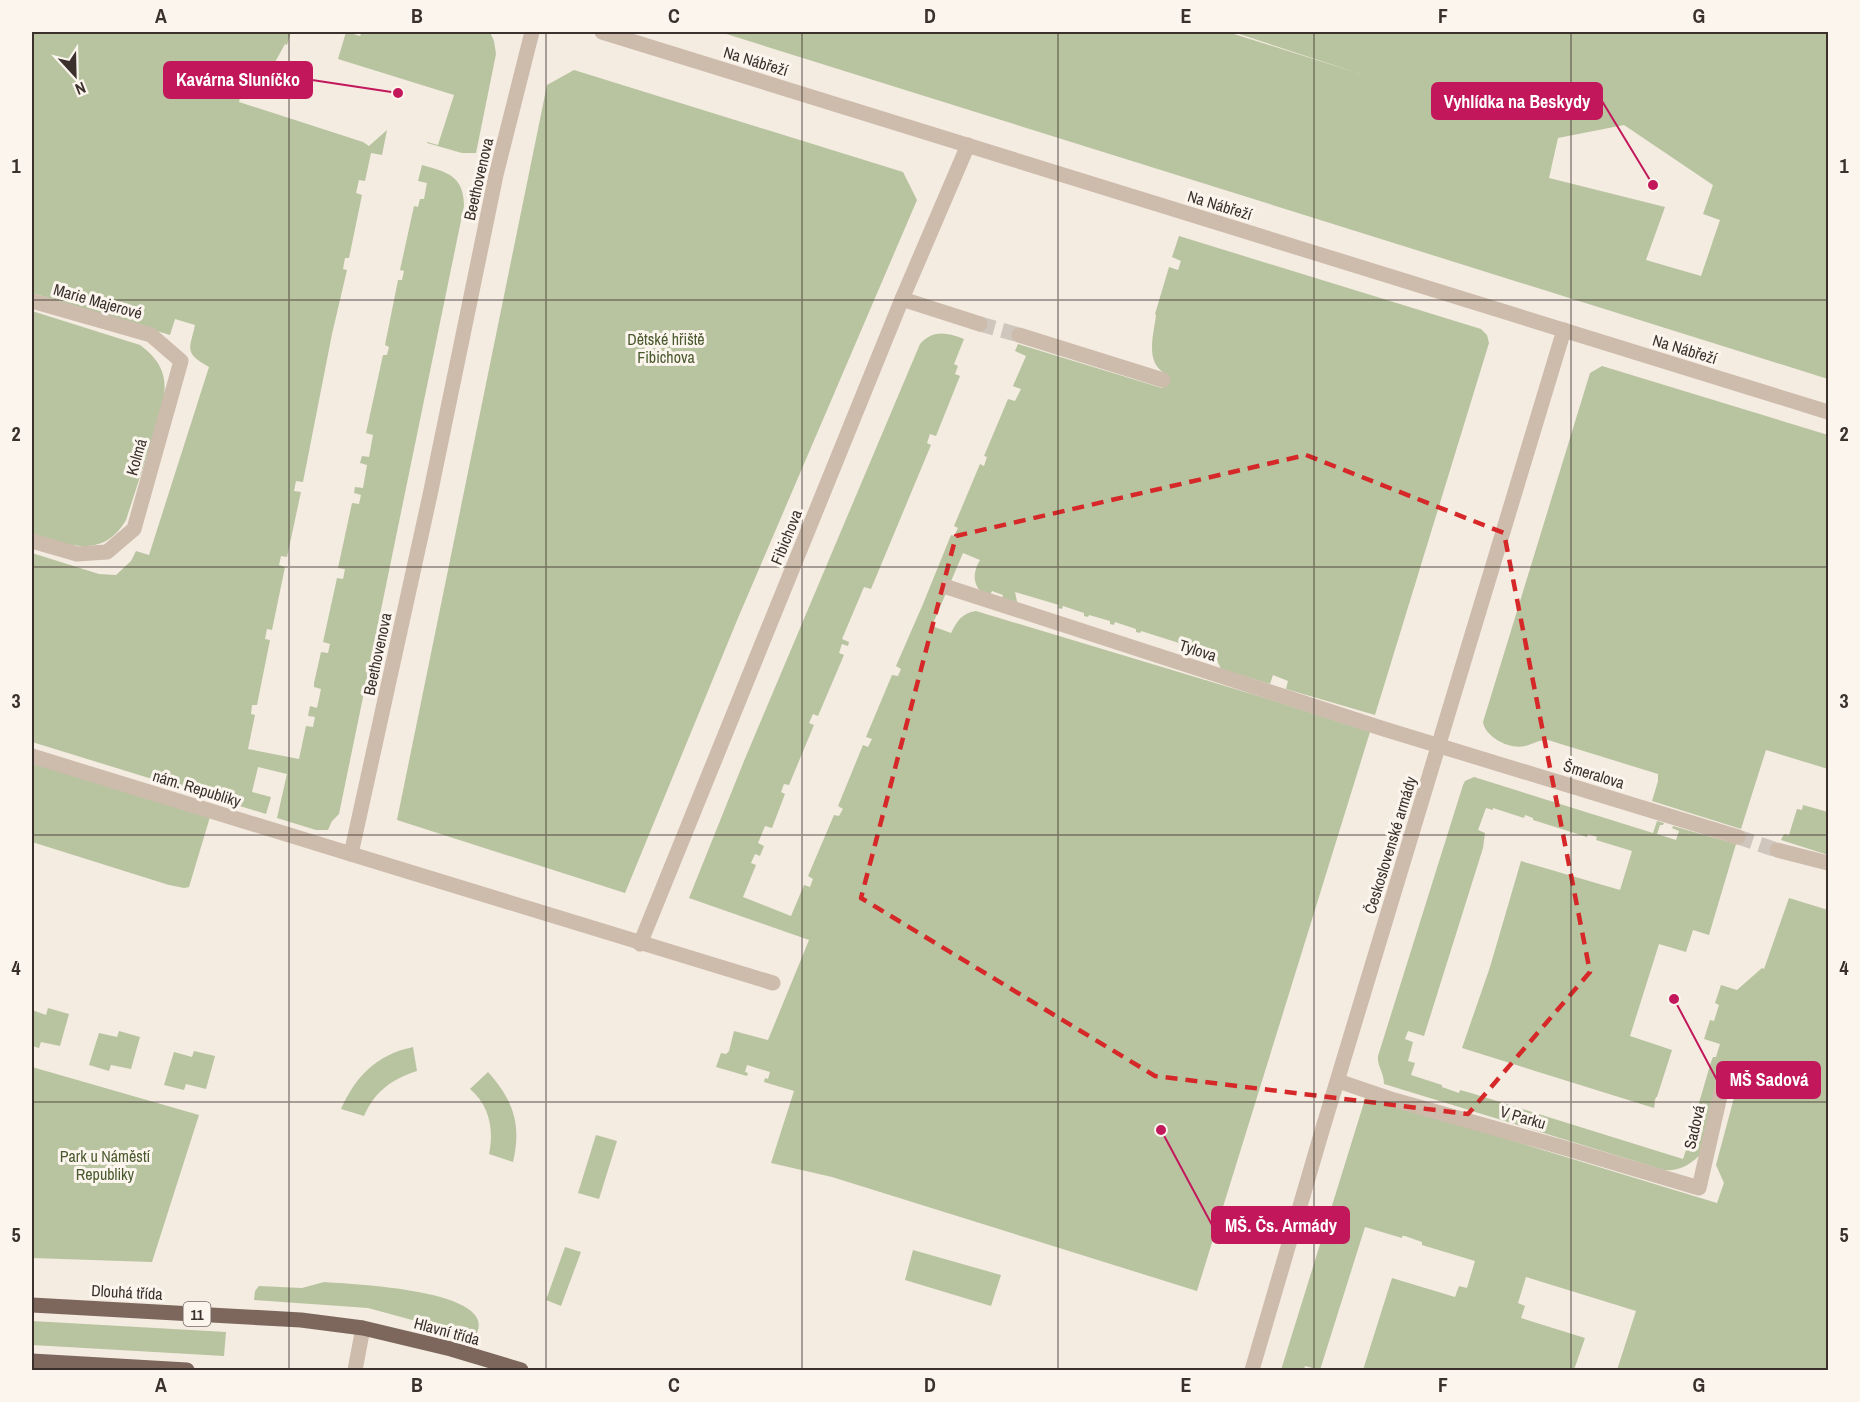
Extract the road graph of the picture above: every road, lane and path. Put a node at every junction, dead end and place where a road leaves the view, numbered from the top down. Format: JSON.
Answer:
{"nodes":[{"id":1,"x":532,"y":32,"type":"edge"},
{"id":2,"x":602,"y":32,"type":"edge"},
{"id":3,"x":968,"y":145,"type":"junction"},
{"id":4,"x":902,"y":299,"type":"junction"},
{"id":5,"x":32,"y":301,"type":"edge"},
{"id":6,"x":980,"y":324,"type":"tunnel mouth"},
{"id":7,"x":1564,"y":330,"type":"junction"},
{"id":8,"x":1019,"y":335,"type":"tunnel mouth"},
{"id":9,"x":181,"y":361,"type":"joint"},
{"id":10,"x":1163,"y":380,"type":"dead end"},
{"id":11,"x":1828,"y":412,"type":"edge"},
{"id":12,"x":32,"y":541,"type":"edge"},
{"id":13,"x":947,"y":587,"type":"dead end"},
{"id":14,"x":1439,"y":746,"type":"junction"},
{"id":15,"x":32,"y":756,"type":"edge"},
{"id":16,"x":1738,"y":837,"type":"tunnel mouth"},
{"id":17,"x":1777,"y":850,"type":"tunnel mouth"},
{"id":18,"x":351,"y":854,"type":"junction"},
{"id":19,"x":1828,"y":863,"type":"edge"},
{"id":20,"x":640,"y":944,"type":"junction"},
{"id":21,"x":773,"y":983,"type":"dead end"},
{"id":22,"x":1725,"y":1074,"type":"dead end"},
{"id":23,"x":1338,"y":1081,"type":"junction"},
{"id":24,"x":1699,"y":1188,"type":"joint"},
{"id":25,"x":32,"y":1305,"type":"edge"},
{"id":26,"x":363,"y":1328,"type":"junction"},
{"id":27,"x":32,"y":1361,"type":"edge"},
{"id":28,"x":187,"y":1371,"type":"edge"},
{"id":29,"x":355,"y":1371,"type":"edge"},
{"id":30,"x":521,"y":1371,"type":"edge"},
{"id":31,"x":1252,"y":1371,"type":"edge"}],
"edges":[{"from":1,"to":18,"type":"street","name":"Beethovenova"},
{"from":2,"to":3,"type":"street","name":"Na Nábřeží"},
{"from":3,"to":4,"type":"street","name":"Fibichova"},
{"from":3,"to":7,"type":"street","name":"Na Nábřeží"},
{"from":4,"to":6,"type":"street"},
{"from":4,"to":20,"type":"street","name":"Fibichova"},
{"from":5,"to":9,"type":"street","name":"Marie Majerové"},
{"from":7,"to":11,"type":"street","name":"Na Nábřeží"},
{"from":7,"to":14,"type":"street","name":"Československé armády"},
{"from":8,"to":10,"type":"street"},
{"from":9,"to":12,"type":"street","name":"Kolmá"},
{"from":13,"to":14,"type":"street","name":"Tylova"},
{"from":14,"to":16,"type":"street","name":"Šmeralova"},
{"from":14,"to":23,"type":"street","name":"Československé armády"},
{"from":15,"to":18,"type":"street","name":"nám. Republiky"},
{"from":17,"to":19,"type":"street"},
{"from":18,"to":20,"type":"street"},
{"from":20,"to":21,"type":"street"},
{"from":22,"to":24,"type":"street","name":"Sadová"},
{"from":23,"to":24,"type":"street","name":"V Parku"},
{"from":23,"to":31,"type":"street","name":"Československé armády"},
{"from":25,"to":26,"type":"main road","name":"Dlouhá třída","number":"11"},
{"from":26,"to":29,"type":"street"},
{"from":26,"to":30,"type":"main road","name":"Hlavní třída","number":"11"},
{"from":27,"to":28,"type":"main road"}]}
